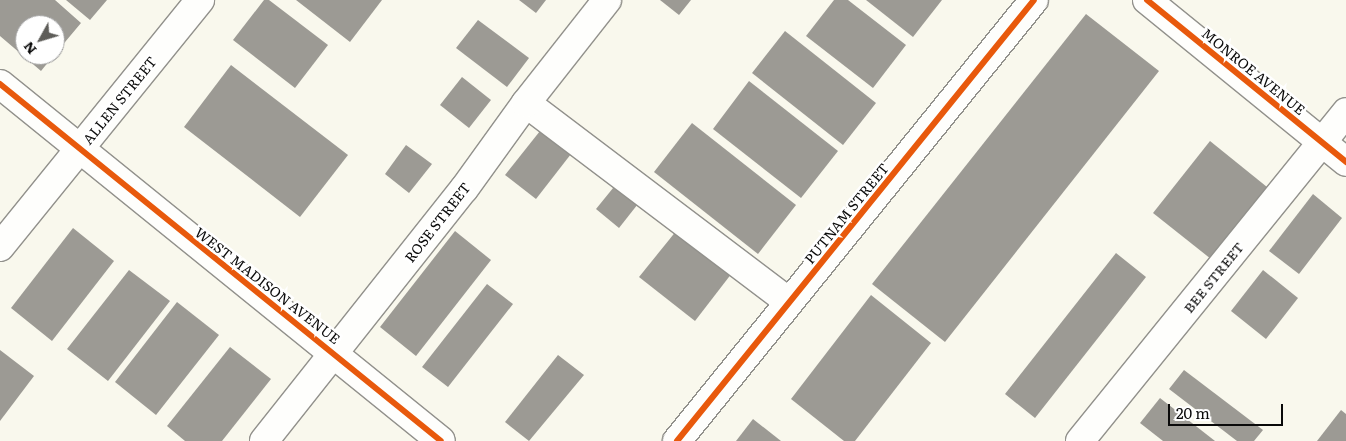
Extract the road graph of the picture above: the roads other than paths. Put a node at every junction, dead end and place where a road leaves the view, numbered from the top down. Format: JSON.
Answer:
{"nodes":[{"id":1,"x":200,"y":0,"type":"edge"},
{"id":2,"x":607,"y":0,"type":"edge"},
{"id":3,"x":1034,"y":0,"type":"edge"},
{"id":4,"x":1147,"y":0,"type":"edge"},
{"id":5,"x":0,"y":84,"type":"edge"},
{"id":6,"x":526,"y":102,"type":"junction"},
{"id":7,"x":1346,"y":112,"type":"edge"},
{"id":8,"x":1322,"y":142,"type":"junction"},
{"id":9,"x":79,"y":150,"type":"junction"},
{"id":10,"x":1346,"y":162,"type":"edge"},
{"id":11,"x":0,"y":247,"type":"edge"},
{"id":12,"x":789,"y":302,"type":"junction"},
{"id":13,"x":334,"y":352,"type":"junction"},
{"id":14,"x":264,"y":441,"type":"edge"},
{"id":15,"x":440,"y":441,"type":"edge"},
{"id":16,"x":677,"y":441,"type":"edge"},
{"id":17,"x":1080,"y":441,"type":"edge"}],
"edges":[{"from":1,"to":9,"type":"street","name":"ALLEN STREET"},
{"from":2,"to":6,"type":"street","name":"ROSE STREET"},
{"from":3,"to":12,"type":"street","name":"PUTNAM STREET"},
{"from":4,"to":8,"type":"street","name":"MONROE AVENUE"},
{"from":5,"to":9,"type":"street","name":"WEST MADISON AVENUE"},
{"from":6,"to":12,"type":"street"},
{"from":6,"to":13,"type":"street","name":"ROSE STREET"},
{"from":7,"to":8,"type":"street","name":"BEE STREET"},
{"from":8,"to":10,"type":"street","name":"MONROE AVENUE"},
{"from":8,"to":17,"type":"street","name":"BEE STREET"},
{"from":9,"to":11,"type":"street","name":"ALLEN STREET"},
{"from":9,"to":13,"type":"street","name":"WEST MADISON AVENUE"},
{"from":12,"to":16,"type":"street","name":"PUTNAM STREET"},
{"from":13,"to":14,"type":"street","name":"ROSE STREET"},
{"from":13,"to":15,"type":"street","name":"WEST MADISON AVENUE"}]}
